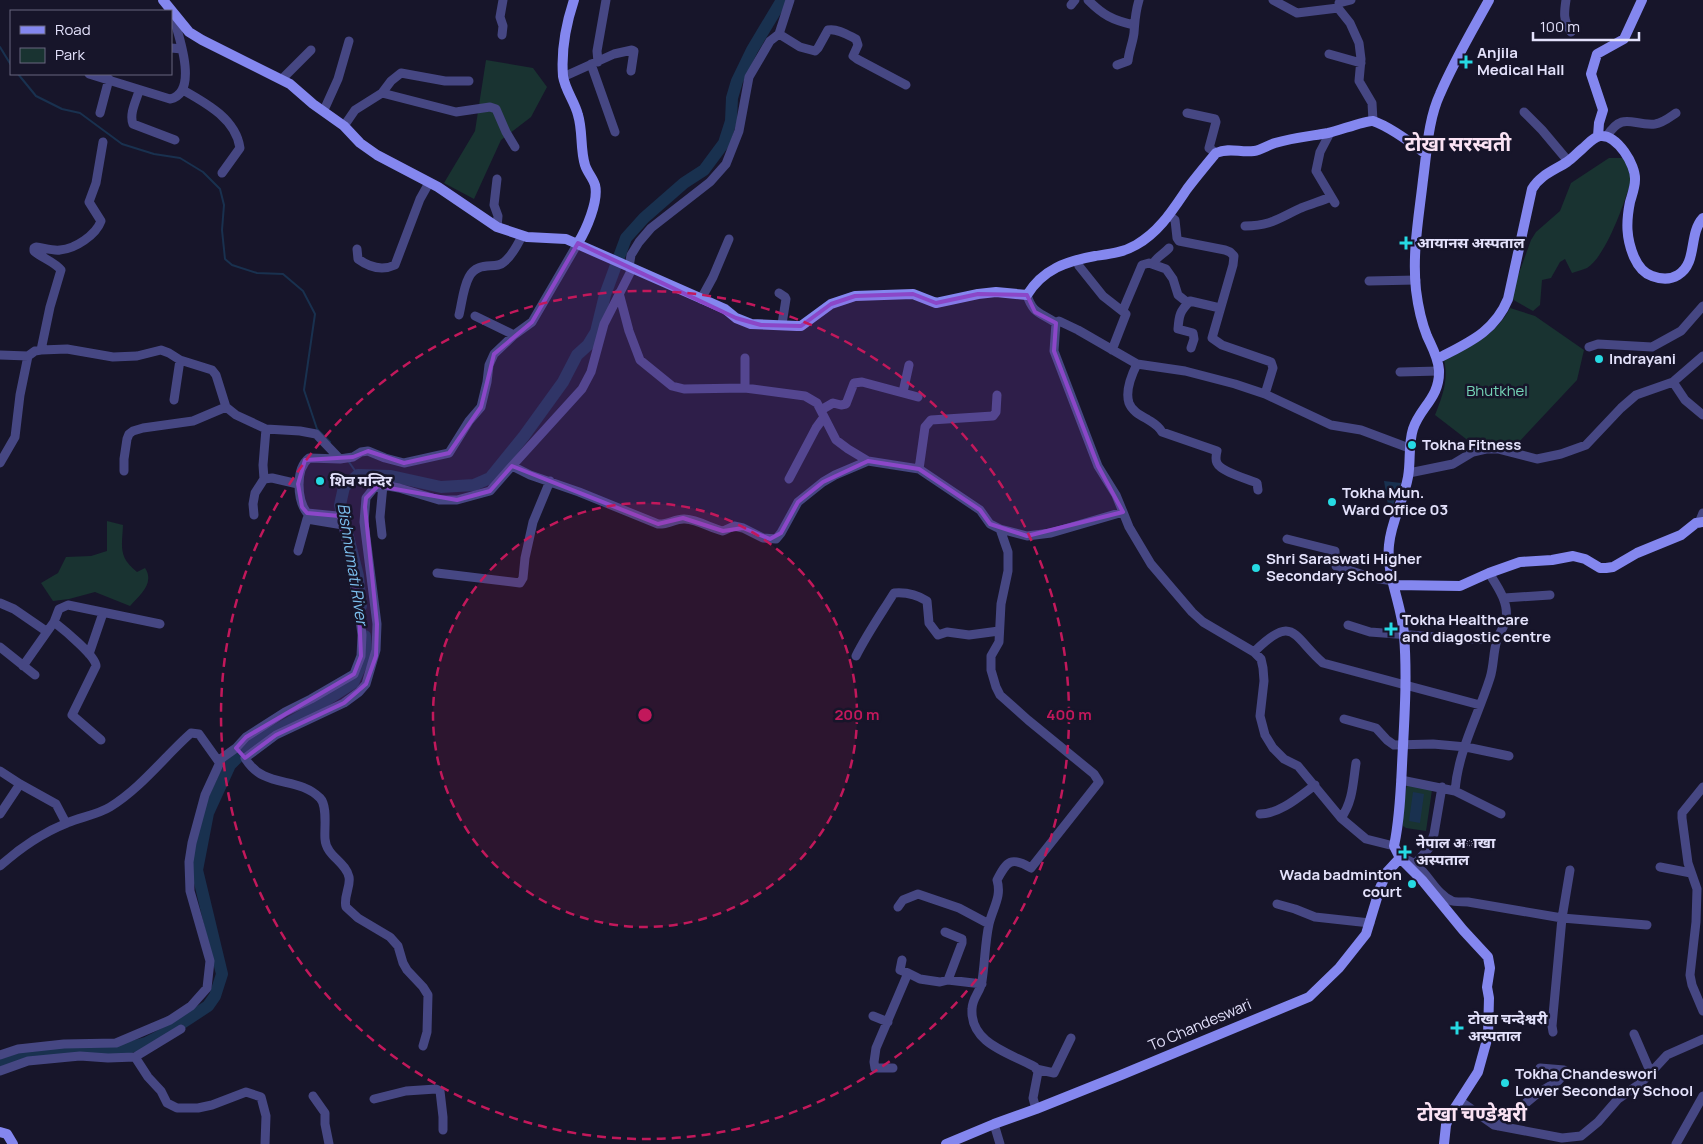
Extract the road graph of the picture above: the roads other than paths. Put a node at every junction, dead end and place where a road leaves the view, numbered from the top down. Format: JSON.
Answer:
{"nodes":[{"id":1,"x":503,"y":0,"type":"edge"},
{"id":2,"x":574,"y":0,"type":"edge"},
{"id":3,"x":606,"y":0,"type":"edge"},
{"id":4,"x":790,"y":0,"type":"edge"},
{"id":5,"x":1088,"y":0,"type":"edge"},
{"id":6,"x":1139,"y":0,"type":"edge"},
{"id":7,"x":1273,"y":0,"type":"edge"},
{"id":8,"x":1351,"y":0,"type":"edge"},
{"id":9,"x":1489,"y":0,"type":"edge"},
{"id":10,"x":1566,"y":0,"type":"edge"},
{"id":11,"x":1642,"y":0,"type":"edge"},
{"id":12,"x":1339,"y":4,"type":"edge"},
{"id":13,"x":172,"y":12,"type":"edge"},
{"id":14,"x":1134,"y":25,"type":"junction"},
{"id":15,"x":1571,"y":32,"type":"dead end"},
{"id":16,"x":779,"y":34,"type":"junction"},
{"id":17,"x":502,"y":35,"type":"dead end"},
{"id":18,"x":349,"y":41,"type":"dead end"},
{"id":19,"x":172,"y":48,"type":"edge"},
{"id":20,"x":182,"y":49,"type":"junction"},
{"id":21,"x":311,"y":50,"type":"dead end"},
{"id":22,"x":1329,"y":54,"type":"dead end"},
{"id":23,"x":595,"y":63,"type":"junction"},
{"id":24,"x":1361,"y":64,"type":"junction"},
{"id":25,"x":1117,"y":65,"type":"dead end"},
{"id":26,"x":631,"y":71,"type":"dead end"},
{"id":27,"x":94,"y":75,"type":"edge"},
{"id":28,"x":563,"y":76,"type":"junction"},
{"id":29,"x":109,"y":79,"type":"junction"},
{"id":30,"x":282,"y":79,"type":"junction"},
{"id":31,"x":470,"y":81,"type":"dead end"},
{"id":32,"x":906,"y":85,"type":"dead end"},
{"id":33,"x":183,"y":90,"type":"junction"},
{"id":34,"x":139,"y":91,"type":"junction"},
{"id":35,"x":382,"y":93,"type":"junction"},
{"id":36,"x":324,"y":110,"type":"junction"},
{"id":37,"x":1524,"y":112,"type":"dead end"},
{"id":38,"x":100,"y":113,"type":"dead end"},
{"id":39,"x":1187,"y":113,"type":"dead end"},
{"id":40,"x":1676,"y":113,"type":"dead end"},
{"id":41,"x":1373,"y":121,"type":"junction"},
{"id":42,"x":344,"y":126,"type":"junction"},
{"id":43,"x":615,"y":132,"type":"dead end"},
{"id":44,"x":1330,"y":133,"type":"junction"},
{"id":45,"x":1602,"y":136,"type":"junction"},
{"id":46,"x":175,"y":140,"type":"dead end"},
{"id":47,"x":102,"y":142,"type":"dead end"},
{"id":48,"x":515,"y":147,"type":"dead end"},
{"id":49,"x":1216,"y":153,"type":"junction"},
{"id":50,"x":1426,"y":154,"type":"junction"},
{"id":51,"x":1568,"y":161,"type":"junction"},
{"id":52,"x":222,"y":173,"type":"dead end"},
{"id":53,"x":498,"y":179,"type":"dead end"},
{"id":54,"x":429,"y":183,"type":"junction"},
{"id":55,"x":1170,"y":216,"type":"junction"},
{"id":56,"x":1703,"y":218,"type":"edge"},
{"id":57,"x":1245,"y":226,"type":"dead end"},
{"id":58,"x":498,"y":227,"type":"junction"},
{"id":59,"x":522,"y":236,"type":"junction"},
{"id":60,"x":729,"y":239,"type":"dead end"},
{"id":61,"x":578,"y":243,"type":"junction"},
{"id":62,"x":357,"y":248,"type":"dead end"},
{"id":63,"x":1169,"y":248,"type":"dead end"},
{"id":64,"x":1076,"y":260,"type":"junction"},
{"id":65,"x":1153,"y":264,"type":"junction"},
{"id":66,"x":628,"y":267,"type":"junction"},
{"id":67,"x":1416,"y":280,"type":"junction"},
{"id":68,"x":1370,"y":281,"type":"dead end"},
{"id":69,"x":619,"y":293,"type":"junction"},
{"id":70,"x":779,"y":294,"type":"dead end"},
{"id":71,"x":1027,"y":295,"type":"junction"},
{"id":72,"x":701,"y":299,"type":"junction"},
{"id":73,"x":1188,"y":303,"type":"junction"},
{"id":74,"x":1703,"y":306,"type":"edge"},
{"id":75,"x":1220,"y":308,"type":"junction"},
{"id":76,"x":1123,"y":310,"type":"junction"},
{"id":77,"x":460,"y":316,"type":"dead end"},
{"id":78,"x":475,"y":316,"type":"dead end"},
{"id":79,"x":1056,"y":322,"type":"junction"},
{"id":80,"x":782,"y":324,"type":"junction"},
{"id":81,"x":514,"y":335,"type":"junction"},
{"id":82,"x":1589,"y":347,"type":"dead end"},
{"id":83,"x":1191,"y":348,"type":"dead end"},
{"id":84,"x":41,"y":350,"type":"junction"},
{"id":85,"x":1112,"y":350,"type":"junction"},
{"id":86,"x":0,"y":355,"type":"edge"},
{"id":87,"x":28,"y":356,"type":"junction"},
{"id":88,"x":1703,"y":356,"type":"edge"},
{"id":89,"x":745,"y":358,"type":"dead end"},
{"id":90,"x":1437,"y":359,"type":"junction"},
{"id":91,"x":180,"y":360,"type":"junction"},
{"id":92,"x":1137,"y":364,"type":"junction"},
{"id":93,"x":909,"y":365,"type":"dead end"},
{"id":94,"x":1439,"y":371,"type":"junction"},
{"id":95,"x":1400,"y":372,"type":"dead end"},
{"id":96,"x":1673,"y":382,"type":"junction"},
{"id":97,"x":745,"y":388,"type":"junction"},
{"id":98,"x":903,"y":392,"type":"junction"},
{"id":99,"x":1266,"y":394,"type":"junction"},
{"id":100,"x":997,"y":395,"type":"dead end"},
{"id":101,"x":918,"y":397,"type":"dead end"},
{"id":102,"x":174,"y":400,"type":"dead end"},
{"id":103,"x":226,"y":407,"type":"junction"},
{"id":104,"x":822,"y":414,"type":"junction"},
{"id":105,"x":1703,"y":414,"type":"edge"},
{"id":106,"x":266,"y":429,"type":"junction"},
{"id":107,"x":1409,"y":448,"type":"junction"},
{"id":108,"x":340,"y":459,"type":"junction"},
{"id":109,"x":868,"y":461,"type":"junction"},
{"id":110,"x":0,"y":463,"type":"edge"},
{"id":111,"x":512,"y":466,"type":"junction"},
{"id":112,"x":919,"y":470,"type":"junction"},
{"id":113,"x":124,"y":471,"type":"dead end"},
{"id":114,"x":1409,"y":473,"type":"junction"},
{"id":115,"x":264,"y":479,"type":"junction"},
{"id":116,"x":789,"y":479,"type":"dead end"},
{"id":117,"x":550,"y":481,"type":"junction"},
{"id":118,"x":298,"y":484,"type":"junction"},
{"id":119,"x":383,"y":486,"type":"junction"},
{"id":120,"x":1258,"y":490,"type":"dead end"},
{"id":121,"x":1123,"y":512,"type":"junction"},
{"id":122,"x":254,"y":515,"type":"dead end"},
{"id":123,"x":1700,"y":520,"type":"edge"},
{"id":124,"x":343,"y":525,"type":"junction"},
{"id":125,"x":1000,"y":529,"type":"junction"},
{"id":126,"x":382,"y":535,"type":"dead end"},
{"id":127,"x":1287,"y":539,"type":"dead end"},
{"id":128,"x":298,"y":551,"type":"dead end"},
{"id":129,"x":437,"y":573,"type":"dead end"},
{"id":130,"x":1489,"y":573,"type":"junction"},
{"id":131,"x":1394,"y":583,"type":"junction"},
{"id":132,"x":1550,"y":596,"type":"dead end"},
{"id":133,"x":1504,"y":598,"type":"junction"},
{"id":134,"x":0,"y":603,"type":"edge"},
{"id":135,"x":103,"y":612,"type":"junction"},
{"id":136,"x":54,"y":622,"type":"junction"},
{"id":137,"x":160,"y":624,"type":"dead end"},
{"id":138,"x":1348,"y":626,"type":"dead end"},
{"id":139,"x":46,"y":631,"type":"junction"},
{"id":140,"x":999,"y":631,"type":"junction"},
{"id":141,"x":1404,"y":634,"type":"junction"},
{"id":142,"x":1497,"y":639,"type":"junction"},
{"id":143,"x":0,"y":647,"type":"edge"},
{"id":144,"x":1254,"y":652,"type":"junction"},
{"id":145,"x":88,"y":654,"type":"junction"},
{"id":146,"x":856,"y":656,"type":"dead end"},
{"id":147,"x":23,"y":666,"type":"junction"},
{"id":148,"x":35,"y":675,"type":"dead end"},
{"id":149,"x":1407,"y":684,"type":"junction"},
{"id":150,"x":1480,"y":705,"type":"junction"},
{"id":151,"x":1344,"y":719,"type":"dead end"},
{"id":152,"x":102,"y":740,"type":"dead end"},
{"id":153,"x":1403,"y":746,"type":"junction"},
{"id":154,"x":1466,"y":747,"type":"junction"},
{"id":155,"x":240,"y":752,"type":"junction"},
{"id":156,"x":1509,"y":756,"type":"dead end"},
{"id":157,"x":219,"y":762,"type":"junction"},
{"id":158,"x":1356,"y":763,"type":"dead end"},
{"id":159,"x":1,"y":773,"type":"edge"},
{"id":160,"x":1402,"y":780,"type":"junction"},
{"id":161,"x":20,"y":784,"type":"junction"},
{"id":162,"x":1315,"y":786,"type":"junction"},
{"id":163,"x":1442,"y":787,"type":"junction"},
{"id":164,"x":1703,"y":787,"type":"edge"},
{"id":165,"x":1455,"y":791,"type":"junction"},
{"id":166,"x":0,"y":814,"type":"edge"},
{"id":167,"x":1260,"y":814,"type":"dead end"},
{"id":168,"x":1501,"y":814,"type":"dead end"},
{"id":169,"x":1342,"y":818,"type":"junction"},
{"id":170,"x":66,"y":823,"type":"junction"},
{"id":171,"x":1394,"y":846,"type":"junction"},
{"id":172,"x":1400,"y":858,"type":"junction"},
{"id":173,"x":1415,"y":864,"type":"junction"},
{"id":174,"x":0,"y":866,"type":"edge"},
{"id":175,"x":1660,"y":868,"type":"dead end"},
{"id":176,"x":1570,"y":870,"type":"dead end"},
{"id":177,"x":1691,"y":874,"type":"junction"},
{"id":178,"x":1278,"y":904,"type":"dead end"},
{"id":179,"x":898,"y":907,"type":"dead end"},
{"id":180,"x":1562,"y":918,"type":"junction"},
{"id":181,"x":1370,"y":923,"type":"junction"},
{"id":182,"x":1700,"y":923,"type":"edge"},
{"id":183,"x":989,"y":924,"type":"junction"},
{"id":184,"x":1647,"y":925,"type":"dead end"},
{"id":185,"x":945,"y":932,"type":"dead end"},
{"id":186,"x":902,"y":960,"type":"dead end"},
{"id":187,"x":908,"y":973,"type":"junction"},
{"id":188,"x":948,"y":980,"type":"junction"},
{"id":189,"x":982,"y":984,"type":"junction"},
{"id":190,"x":1703,"y":1011,"type":"edge"},
{"id":191,"x":873,"y":1016,"type":"dead end"},
{"id":192,"x":888,"y":1022,"type":"junction"},
{"id":193,"x":181,"y":1029,"type":"dead end"},
{"id":194,"x":1553,"y":1032,"type":"dead end"},
{"id":195,"x":1634,"y":1034,"type":"dead end"},
{"id":196,"x":1071,"y":1038,"type":"dead end"},
{"id":197,"x":1703,"y":1039,"type":"edge"},
{"id":198,"x":423,"y":1046,"type":"dead end"},
{"id":199,"x":0,"y":1055,"type":"edge"},
{"id":200,"x":135,"y":1057,"type":"junction"},
{"id":201,"x":893,"y":1068,"type":"dead end"},
{"id":202,"x":1540,"y":1068,"type":"dead end"},
{"id":203,"x":1036,"y":1069,"type":"junction"},
{"id":204,"x":0,"y":1071,"type":"edge"},
{"id":205,"x":1650,"y":1072,"type":"junction"},
{"id":206,"x":313,"y":1096,"type":"dead end"},
{"id":207,"x":1703,"y":1096,"type":"edge"},
{"id":208,"x":374,"y":1099,"type":"dead end"},
{"id":209,"x":1460,"y":1100,"type":"junction"},
{"id":210,"x":1036,"y":1109,"type":"junction"},
{"id":211,"x":994,"y":1124,"type":"junction"},
{"id":212,"x":1498,"y":1126,"type":"junction"},
{"id":213,"x":443,"y":1130,"type":"dead end"},
{"id":214,"x":0,"y":1132,"type":"edge"},
{"id":215,"x":960,"y":1141,"type":"edge"},
{"id":216,"x":13,"y":1144,"type":"edge"},
{"id":217,"x":265,"y":1144,"type":"edge"},
{"id":218,"x":330,"y":1144,"type":"edge"},
{"id":219,"x":946,"y":1144,"type":"edge"},
{"id":220,"x":1000,"y":1144,"type":"edge"},
{"id":221,"x":1444,"y":1144,"type":"edge"},
{"id":222,"x":1676,"y":1144,"type":"edge"}],
"edges":[{"from":1,"to":17,"type":"street"},
{"from":2,"to":28,"type":"street"},
{"from":3,"to":23,"type":"street"},
{"from":4,"to":16,"type":"street"},
{"from":5,"to":14,"type":"street"},
{"from":6,"to":14,"type":"street"},
{"from":7,"to":12,"type":"street"},
{"from":8,"to":12,"type":"street"},
{"from":9,"to":50,"type":"street"},
{"from":10,"to":15,"type":"street"},
{"from":11,"to":45,"type":"street"},
{"from":12,"to":24,"type":"street"},
{"from":13,"to":20,"type":"street"},
{"from":13,"to":30,"type":"street"},
{"from":14,"to":25,"type":"street"},
{"from":16,"to":32,"type":"street"},
{"from":16,"to":66,"type":"street"},
{"from":18,"to":36,"type":"street"},
{"from":19,"to":20,"type":"street"},
{"from":20,"to":33,"type":"street"},
{"from":21,"to":30,"type":"street"},
{"from":22,"to":24,"type":"street"},
{"from":23,"to":26,"type":"street"},
{"from":23,"to":28,"type":"street"},
{"from":23,"to":43,"type":"street"},
{"from":24,"to":41,"type":"street"},
{"from":27,"to":29,"type":"street"},
{"from":28,"to":61,"type":"street"},
{"from":29,"to":34,"type":"street"},
{"from":29,"to":38,"type":"street"},
{"from":30,"to":36,"type":"street"},
{"from":31,"to":35,"type":"street"},
{"from":33,"to":34,"type":"street"},
{"from":33,"to":52,"type":"street"},
{"from":34,"to":46,"type":"street"},
{"from":35,"to":42,"type":"street"},
{"from":35,"to":48,"type":"street"},
{"from":36,"to":42,"type":"street"},
{"from":37,"to":51,"type":"street"},
{"from":39,"to":49,"type":"street"},
{"from":40,"to":45,"type":"street"},
{"from":41,"to":44,"type":"street"},
{"from":41,"to":50,"type":"street"},
{"from":42,"to":54,"type":"street"},
{"from":44,"to":49,"type":"street"},
{"from":44,"to":57,"type":"street"},
{"from":45,"to":51,"type":"street"},
{"from":45,"to":56,"type":"street"},
{"from":47,"to":84,"type":"street"},
{"from":49,"to":55,"type":"street"},
{"from":50,"to":67,"type":"street"},
{"from":51,"to":90,"type":"street"},
{"from":53,"to":58,"type":"street"},
{"from":54,"to":58,"type":"street"},
{"from":54,"to":62,"type":"street"},
{"from":55,"to":64,"type":"street"},
{"from":55,"to":75,"type":"street"},
{"from":58,"to":59,"type":"street"},
{"from":59,"to":61,"type":"street"},
{"from":59,"to":77,"type":"street"},
{"from":60,"to":72,"type":"street"},
{"from":61,"to":66,"type":"street"},
{"from":61,"to":81,"type":"street"},
{"from":63,"to":65,"type":"street"},
{"from":64,"to":71,"type":"street"},
{"from":64,"to":76,"type":"street"},
{"from":65,"to":73,"type":"street"},
{"from":65,"to":76,"type":"street"},
{"from":66,"to":69,"type":"street"},
{"from":66,"to":72,"type":"street"},
{"from":67,"to":68,"type":"street"},
{"from":67,"to":90,"type":"street"},
{"from":69,"to":97,"type":"street"},
{"from":69,"to":111,"type":"street"},
{"from":70,"to":80,"type":"street"},
{"from":71,"to":79,"type":"street"},
{"from":71,"to":80,"type":"street"},
{"from":72,"to":80,"type":"street"},
{"from":73,"to":75,"type":"street"},
{"from":73,"to":83,"type":"street"},
{"from":74,"to":82,"type":"street"},
{"from":75,"to":99,"type":"street"},
{"from":76,"to":85,"type":"street"},
{"from":78,"to":81,"type":"street"},
{"from":79,"to":85,"type":"street"},
{"from":79,"to":121,"type":"street"},
{"from":81,"to":108,"type":"street"},
{"from":84,"to":87,"type":"street"},
{"from":84,"to":91,"type":"street"},
{"from":85,"to":92,"type":"street"},
{"from":86,"to":87,"type":"street"},
{"from":87,"to":110,"type":"street"},
{"from":88,"to":96,"type":"street"},
{"from":89,"to":97,"type":"street"},
{"from":90,"to":94,"type":"street"},
{"from":91,"to":102,"type":"street"},
{"from":91,"to":103,"type":"street"},
{"from":92,"to":99,"type":"street"},
{"from":92,"to":120,"type":"street"},
{"from":93,"to":98,"type":"street"},
{"from":94,"to":95,"type":"street"},
{"from":94,"to":107,"type":"street"},
{"from":96,"to":105,"type":"street"},
{"from":96,"to":114,"type":"street"},
{"from":97,"to":104,"type":"street"},
{"from":98,"to":101,"type":"street"},
{"from":98,"to":104,"type":"street"},
{"from":99,"to":107,"type":"street"},
{"from":100,"to":112,"type":"street"},
{"from":103,"to":106,"type":"street"},
{"from":103,"to":113,"type":"street"},
{"from":104,"to":109,"type":"street"},
{"from":104,"to":116,"type":"street"},
{"from":106,"to":108,"type":"street"},
{"from":106,"to":115,"type":"street"},
{"from":107,"to":114,"type":"street"},
{"from":108,"to":118,"type":"street"},
{"from":109,"to":112,"type":"street"},
{"from":109,"to":117,"type":"street"},
{"from":111,"to":117,"type":"street"},
{"from":111,"to":119,"type":"street"},
{"from":112,"to":125,"type":"street"},
{"from":114,"to":131,"type":"street"},
{"from":115,"to":118,"type":"street"},
{"from":115,"to":122,"type":"street"},
{"from":117,"to":129,"type":"street"},
{"from":118,"to":124,"type":"street"},
{"from":119,"to":126,"type":"street"},
{"from":119,"to":155,"type":"street"},
{"from":121,"to":125,"type":"street"},
{"from":121,"to":144,"type":"street"},
{"from":123,"to":130,"type":"street"},
{"from":124,"to":128,"type":"street"},
{"from":124,"to":155,"type":"street"},
{"from":125,"to":140,"type":"street"},
{"from":127,"to":131,"type":"street"},
{"from":130,"to":131,"type":"street"},
{"from":130,"to":133,"type":"street"},
{"from":131,"to":141,"type":"street"},
{"from":132,"to":133,"type":"street"},
{"from":133,"to":142,"type":"street"},
{"from":134,"to":139,"type":"street"},
{"from":135,"to":136,"type":"street"},
{"from":135,"to":137,"type":"street"},
{"from":135,"to":145,"type":"street"},
{"from":136,"to":139,"type":"street"},
{"from":136,"to":145,"type":"street"},
{"from":138,"to":141,"type":"street"},
{"from":139,"to":147,"type":"street"},
{"from":140,"to":146,"type":"street"},
{"from":140,"to":183,"type":"street"},
{"from":141,"to":142,"type":"street"},
{"from":141,"to":149,"type":"street"},
{"from":142,"to":150,"type":"street"},
{"from":143,"to":147,"type":"street"},
{"from":144,"to":149,"type":"street"},
{"from":144,"to":162,"type":"street"},
{"from":145,"to":152,"type":"street"},
{"from":147,"to":148,"type":"street"},
{"from":149,"to":150,"type":"street"},
{"from":149,"to":153,"type":"street"},
{"from":150,"to":154,"type":"street"},
{"from":151,"to":153,"type":"street"},
{"from":153,"to":154,"type":"street"},
{"from":153,"to":160,"type":"street"},
{"from":154,"to":156,"type":"street"},
{"from":154,"to":165,"type":"street"},
{"from":155,"to":157,"type":"street"},
{"from":155,"to":198,"type":"street"},
{"from":157,"to":170,"type":"street"},
{"from":157,"to":199,"type":"street"},
{"from":158,"to":169,"type":"street"},
{"from":159,"to":161,"type":"street"},
{"from":160,"to":163,"type":"street"},
{"from":160,"to":171,"type":"street"},
{"from":161,"to":166,"type":"street"},
{"from":161,"to":170,"type":"street"},
{"from":162,"to":167,"type":"street"},
{"from":162,"to":169,"type":"street"},
{"from":163,"to":165,"type":"street"},
{"from":163,"to":173,"type":"street"},
{"from":164,"to":177,"type":"street"},
{"from":165,"to":168,"type":"street"},
{"from":169,"to":171,"type":"street"},
{"from":170,"to":174,"type":"street"},
{"from":171,"to":172,"type":"street"},
{"from":172,"to":173,"type":"street"},
{"from":172,"to":181,"type":"street","name":"To Chandeswari"},
{"from":172,"to":209,"type":"street"},
{"from":173,"to":180,"type":"street"},
{"from":175,"to":177,"type":"street"},
{"from":176,"to":180,"type":"street"},
{"from":177,"to":182,"type":"street"},
{"from":178,"to":181,"type":"street"},
{"from":179,"to":183,"type":"street"},
{"from":180,"to":184,"type":"street"},
{"from":180,"to":194,"type":"street"},
{"from":181,"to":210,"type":"street","name":"To Chandeswari"},
{"from":182,"to":190,"type":"street"},
{"from":183,"to":189,"type":"street"},
{"from":185,"to":188,"type":"street"},
{"from":186,"to":187,"type":"street"},
{"from":187,"to":188,"type":"street"},
{"from":187,"to":192,"type":"street"},
{"from":188,"to":189,"type":"street"},
{"from":189,"to":203,"type":"street"},
{"from":191,"to":192,"type":"street"},
{"from":192,"to":201,"type":"street"},
{"from":193,"to":200,"type":"street"},
{"from":195,"to":205,"type":"street"},
{"from":196,"to":203,"type":"street"},
{"from":197,"to":205,"type":"street"},
{"from":200,"to":204,"type":"street"},
{"from":200,"to":217,"type":"street"},
{"from":202,"to":212,"type":"street"},
{"from":203,"to":210,"type":"street"},
{"from":205,"to":212,"type":"street"},
{"from":206,"to":218,"type":"street"},
{"from":207,"to":222,"type":"street"},
{"from":208,"to":213,"type":"street"},
{"from":209,"to":212,"type":"street"},
{"from":209,"to":221,"type":"street"},
{"from":210,"to":211,"type":"street","name":"To Chandeswari"},
{"from":211,"to":215,"type":"street","name":"To Chandeswari"},
{"from":211,"to":220,"type":"street"},
{"from":214,"to":216,"type":"street"},
{"from":215,"to":219,"type":"street","name":"To Chandeswari"}]}
